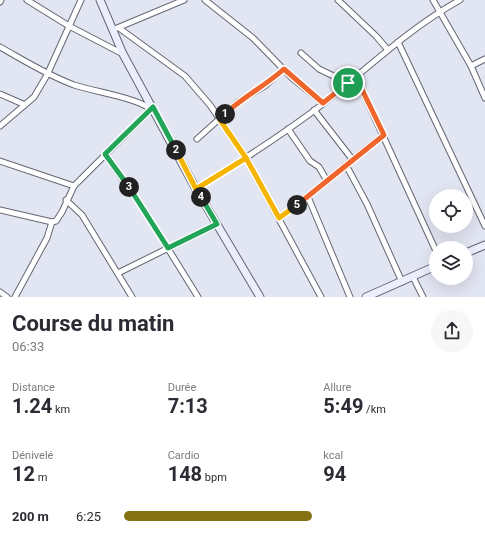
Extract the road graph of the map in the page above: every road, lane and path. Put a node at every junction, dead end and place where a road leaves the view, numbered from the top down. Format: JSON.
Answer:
{"nodes":[{"id":1,"x":27,"y":0,"type":"edge"},
{"id":2,"x":81,"y":0,"type":"edge"},
{"id":3,"x":100,"y":0,"type":"edge"},
{"id":4,"x":184,"y":0,"type":"edge"},
{"id":5,"x":205,"y":0,"type":"edge"},
{"id":6,"x":338,"y":0,"type":"edge"},
{"id":7,"x":433,"y":0,"type":"edge"},
{"id":8,"x":460,"y":0,"type":"edge"},
{"id":9,"x":440,"y":11,"type":"junction"},
{"id":10,"x":69,"y":26,"type":"junction"},
{"id":11,"x":115,"y":29,"type":"junction"},
{"id":12,"x":398,"y":42,"type":"junction"},
{"id":13,"x":0,"y":47,"type":"edge"},
{"id":14,"x":388,"y":50,"type":"junction"},
{"id":15,"x":301,"y":53,"type":"dead end"},
{"id":16,"x":123,"y":54,"type":"junction"},
{"id":17,"x":485,"y":59,"type":"edge"},
{"id":18,"x":471,"y":66,"type":"junction"},
{"id":19,"x":284,"y":69,"type":"junction"},
{"id":20,"x":47,"y":75,"type":"junction"},
{"id":21,"x":356,"y":77,"type":"junction"},
{"id":22,"x":348,"y":83,"type":"junction"},
{"id":23,"x":0,"y":94,"type":"edge"},
{"id":24,"x":485,"y":98,"type":"edge"},
{"id":25,"x":323,"y":103,"type":"junction"},
{"id":26,"x":23,"y":104,"type":"junction"},
{"id":27,"x":152,"y":108,"type":"junction"},
{"id":28,"x":314,"y":110,"type":"junction"},
{"id":29,"x":220,"y":120,"type":"junction"},
{"id":30,"x":0,"y":126,"type":"edge"},
{"id":31,"x":288,"y":129,"type":"junction"},
{"id":32,"x":384,"y":135,"type":"junction"},
{"id":33,"x":197,"y":139,"type":"dead end"},
{"id":34,"x":105,"y":154,"type":"junction"},
{"id":35,"x":246,"y":158,"type":"junction"},
{"id":36,"x":352,"y":159,"type":"junction"},
{"id":37,"x":0,"y":161,"type":"edge"},
{"id":38,"x":346,"y":165,"type":"junction"},
{"id":39,"x":328,"y":181,"type":"junction"},
{"id":40,"x":74,"y":186,"type":"junction"},
{"id":41,"x":196,"y":189,"type":"junction"},
{"id":42,"x":308,"y":197,"type":"junction"},
{"id":43,"x":66,"y":200,"type":"junction"},
{"id":44,"x":0,"y":210,"type":"edge"},
{"id":45,"x":279,"y":218,"type":"junction"},
{"id":46,"x":52,"y":222,"type":"junction"},
{"id":47,"x":217,"y":224,"type":"junction"},
{"id":48,"x":485,"y":226,"type":"edge"},
{"id":49,"x":432,"y":241,"type":"edge"},
{"id":50,"x":485,"y":245,"type":"edge"},
{"id":51,"x":168,"y":248,"type":"junction"},
{"id":52,"x":473,"y":250,"type":"edge"},
{"id":53,"x":429,"y":269,"type":"edge"},
{"id":54,"x":118,"y":273,"type":"junction"},
{"id":55,"x":413,"y":277,"type":"junction"},
{"id":56,"x":402,"y":282,"type":"junction"},
{"id":57,"x":0,"y":292,"type":"edge"},
{"id":58,"x":7,"y":297,"type":"edge"},
{"id":59,"x":15,"y":297,"type":"edge"},
{"id":60,"x":132,"y":297,"type":"edge"},
{"id":61,"x":198,"y":297,"type":"edge"},
{"id":62,"x":260,"y":297,"type":"edge"},
{"id":63,"x":321,"y":297,"type":"edge"},
{"id":64,"x":350,"y":297,"type":"edge"},
{"id":65,"x":366,"y":297,"type":"edge"},
{"id":66,"x":423,"y":297,"type":"edge"}],
"edges":[{"from":1,"to":10,"type":"street"},
{"from":2,"to":10,"type":"street"},
{"from":3,"to":11,"type":"street"},
{"from":4,"to":11,"type":"street"},
{"from":5,"to":19,"type":"street"},
{"from":6,"to":14,"type":"street"},
{"from":7,"to":9,"type":"street"},
{"from":8,"to":9,"type":"street"},
{"from":9,"to":12,"type":"street"},
{"from":9,"to":18,"type":"street"},
{"from":10,"to":16,"type":"street"},
{"from":10,"to":20,"type":"street"},
{"from":11,"to":16,"type":"street"},
{"from":11,"to":29,"type":"street"},
{"from":12,"to":14,"type":"street"},
{"from":12,"to":48,"type":"street"},
{"from":13,"to":20,"type":"street"},
{"from":14,"to":21,"type":"street"},
{"from":15,"to":22,"type":"street"},
{"from":16,"to":27,"type":"street"},
{"from":17,"to":18,"type":"street"},
{"from":18,"to":24,"type":"street"},
{"from":19,"to":25,"type":"street"},
{"from":19,"to":29,"type":"street"},
{"from":20,"to":26,"type":"street"},
{"from":20,"to":27,"type":"street"},
{"from":21,"to":22,"type":"street"},
{"from":21,"to":32,"type":"street"},
{"from":22,"to":25,"type":"street"},
{"from":23,"to":26,"type":"street"},
{"from":25,"to":28,"type":"street"},
{"from":26,"to":30,"type":"street"},
{"from":27,"to":34,"type":"street"},
{"from":27,"to":41,"type":"street"},
{"from":28,"to":31,"type":"street"},
{"from":28,"to":36,"type":"street"},
{"from":29,"to":33,"type":"street"},
{"from":29,"to":35,"type":"street"},
{"from":31,"to":35,"type":"street"},
{"from":31,"to":39,"type":"street"},
{"from":32,"to":36,"type":"street"},
{"from":32,"to":49,"type":"street"},
{"from":34,"to":40,"type":"street"},
{"from":34,"to":51,"type":"street"},
{"from":35,"to":41,"type":"street"},
{"from":35,"to":45,"type":"street"},
{"from":36,"to":38,"type":"street"},
{"from":37,"to":40,"type":"street"},
{"from":38,"to":39,"type":"street"},
{"from":38,"to":56,"type":"street"},
{"from":39,"to":42,"type":"street"},
{"from":40,"to":43,"type":"street"},
{"from":41,"to":47,"type":"street"},
{"from":42,"to":45,"type":"street"},
{"from":42,"to":64,"type":"street"},
{"from":43,"to":46,"type":"street"},
{"from":43,"to":54,"type":"street"},
{"from":44,"to":46,"type":"street"},
{"from":45,"to":63,"type":"street"},
{"from":46,"to":59,"type":"street"},
{"from":47,"to":51,"type":"street"},
{"from":47,"to":62,"type":"street"},
{"from":50,"to":52,"type":"street"},
{"from":51,"to":54,"type":"street"},
{"from":51,"to":61,"type":"street"},
{"from":53,"to":55,"type":"street"},
{"from":54,"to":60,"type":"street"},
{"from":55,"to":56,"type":"street"},
{"from":55,"to":66,"type":"street"},
{"from":56,"to":65,"type":"street"},
{"from":57,"to":58,"type":"street"}]}
